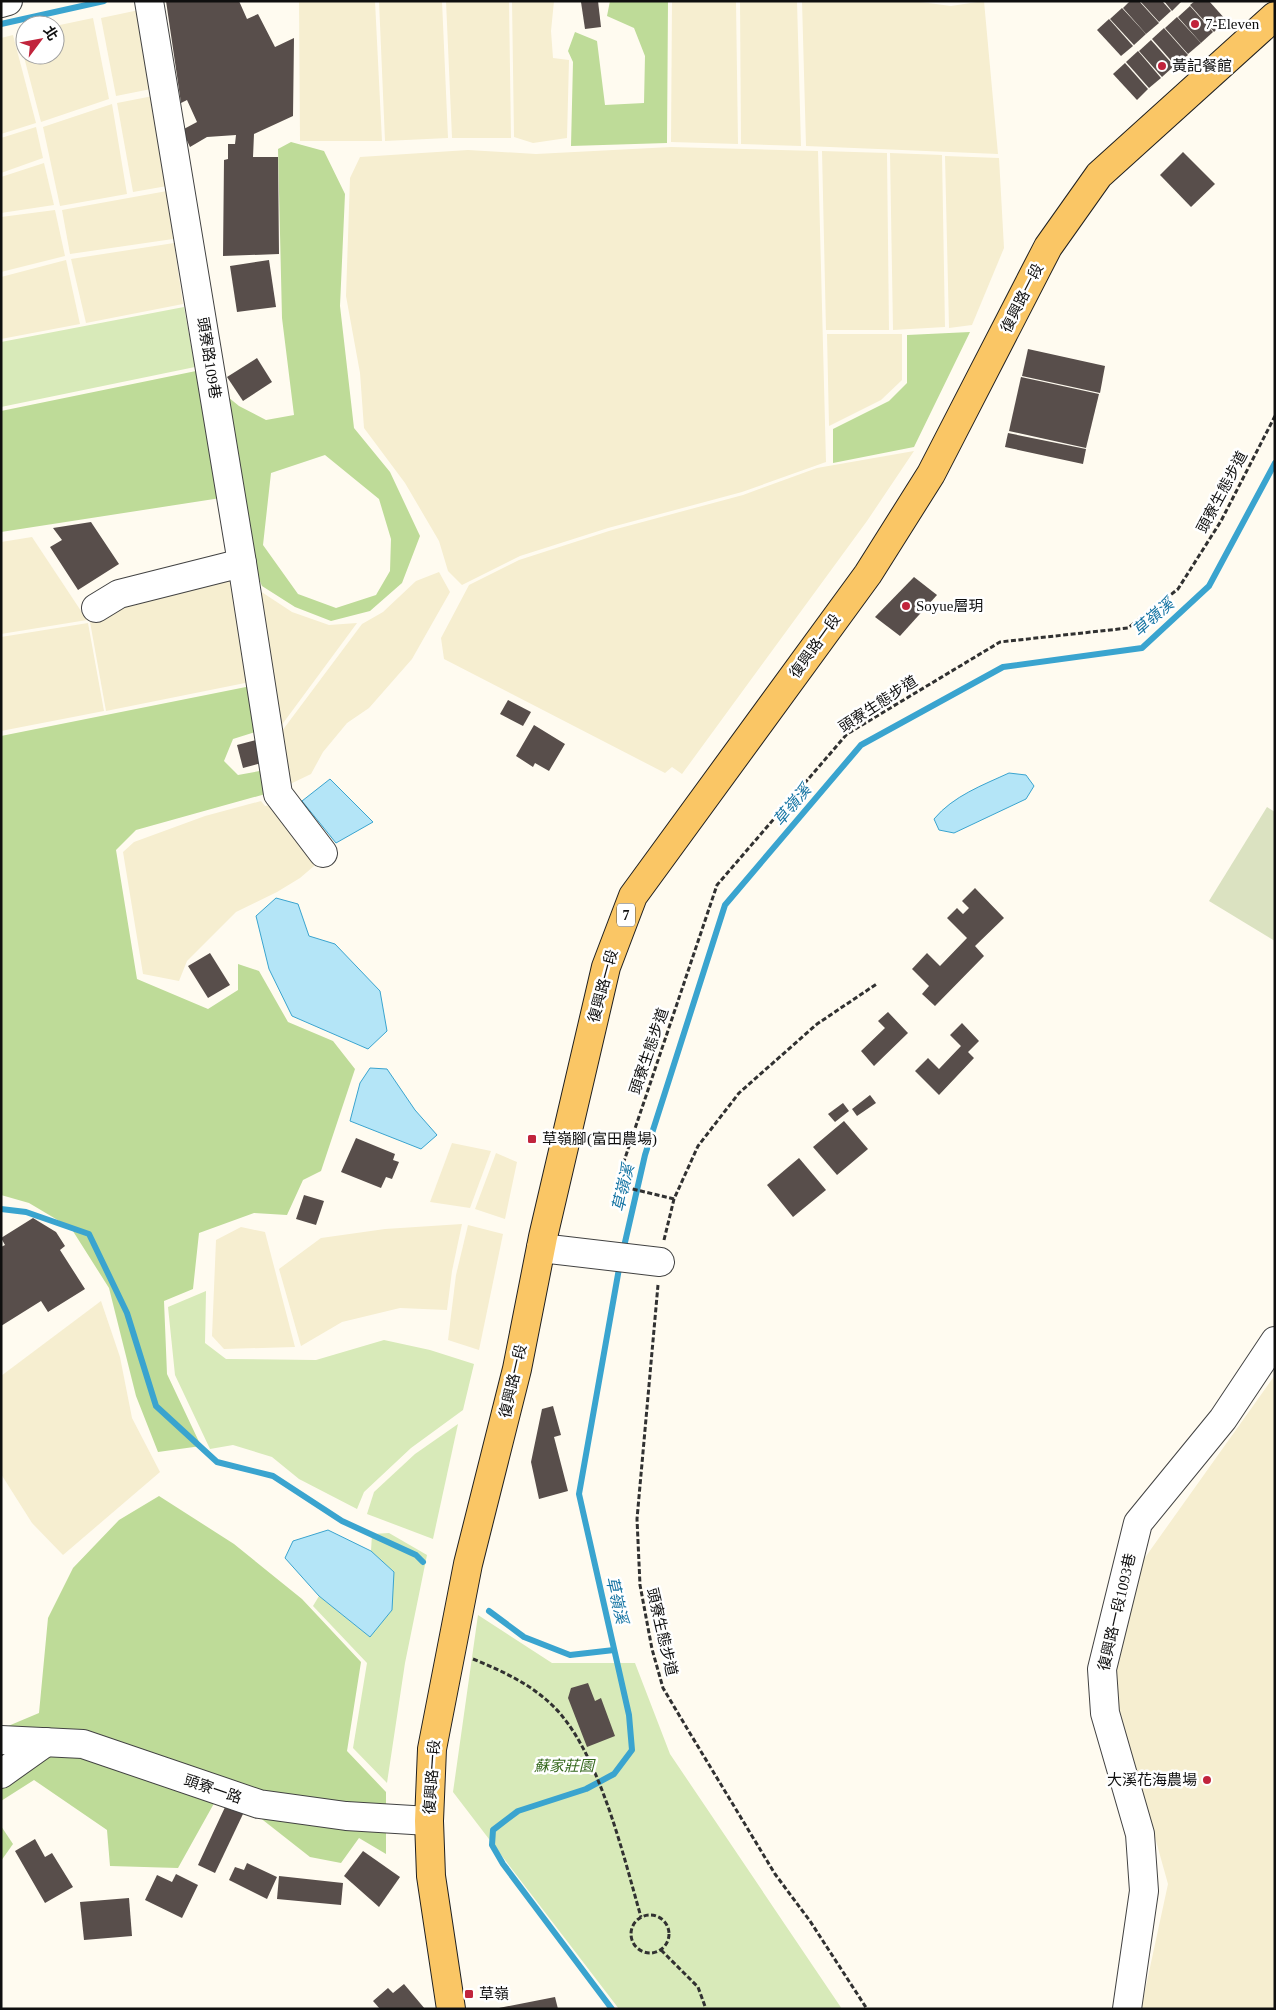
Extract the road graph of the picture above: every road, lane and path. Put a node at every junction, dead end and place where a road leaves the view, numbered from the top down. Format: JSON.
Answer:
{"nodes":[{"id":1,"x":8,"y":1,"type":"edge"},
{"id":2,"x":149,"y":1,"type":"edge"},
{"id":3,"x":1,"y":3,"type":"edge"},
{"id":4,"x":1275,"y":16,"type":"edge"},
{"id":5,"x":1275,"y":416,"type":"edge"},
{"id":6,"x":242,"y":563,"type":"junction"},
{"id":7,"x":96,"y":608,"type":"dead end"},
{"id":8,"x":323,"y":853,"type":"dead end"},
{"id":9,"x":878,"y":983,"type":"dead end"},
{"id":10,"x":674,"y":1199,"type":"junction"},
{"id":11,"x":541,"y":1248,"type":"junction"},
{"id":12,"x":660,"y":1262,"type":"junction"},
{"id":13,"x":1275,"y":1340,"type":"edge"},
{"id":14,"x":452,"y":1650,"type":"junction"},
{"id":15,"x":1,"y":1740,"type":"edge"},
{"id":16,"x":46,"y":1742,"type":"junction"},
{"id":17,"x":1,"y":1774,"type":"edge"},
{"id":18,"x":429,"y":1821,"type":"junction"},
{"id":19,"x":641,"y":1917,"type":"junction"},
{"id":20,"x":661,"y":1950,"type":"junction"},
{"id":21,"x":451,"y":2009,"type":"edge"},
{"id":22,"x":706,"y":2009,"type":"edge"},
{"id":23,"x":867,"y":2009,"type":"edge"},
{"id":24,"x":1127,"y":2009,"type":"edge"}],
"edges":[{"from":1,"to":3,"type":"street"},
{"from":2,"to":6,"type":"street","name":"頭寮路109巷"},
{"from":4,"to":11,"type":"main road","name":"復興路一段","number":"7"},
{"from":5,"to":10,"type":"path","name":"頭寮生態步道"},
{"from":6,"to":7,"type":"street"},
{"from":6,"to":8,"type":"street","name":"頭寮路109巷"},
{"from":9,"to":10,"type":"path","name":"頭寮生態步道"},
{"from":10,"to":12,"type":"path","name":"頭寮生態步道"},
{"from":11,"to":12,"type":"street"},
{"from":11,"to":14,"type":"main road","name":"復興路一段","number":"7"},
{"from":12,"to":23,"type":"path","name":"頭寮生態步道"},
{"from":13,"to":24,"type":"street","name":"復興路一段1093巷"},
{"from":14,"to":18,"type":"main road","name":"復興路一段","number":"7"},
{"from":14,"to":19,"type":"path"},
{"from":15,"to":16,"type":"street","name":"頭寮一路"},
{"from":16,"to":17,"type":"street"},
{"from":16,"to":18,"type":"street","name":"頭寮一路"},
{"from":18,"to":21,"type":"main road","name":"復興路一段","number":"7"},
{"from":19,"to":20,"type":"path"},
{"from":19,"to":20,"type":"path"},
{"from":20,"to":22,"type":"path"}]}
